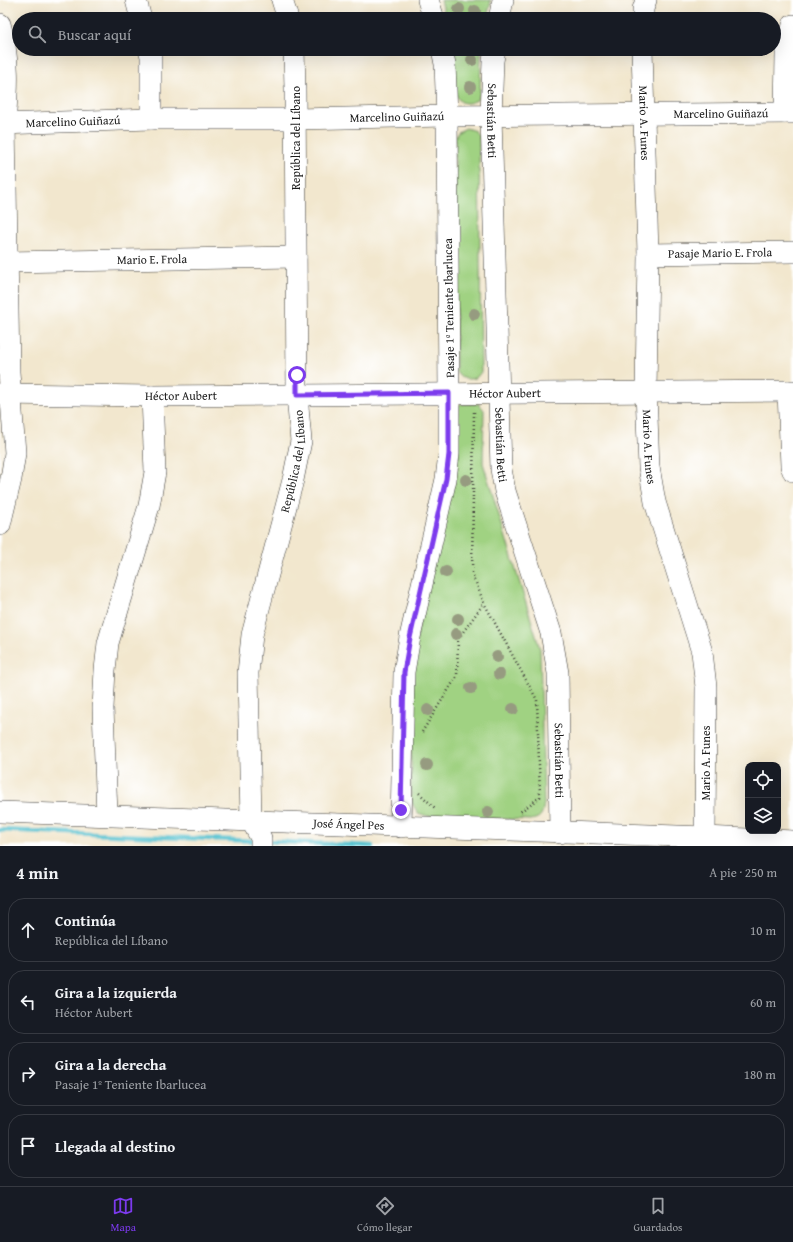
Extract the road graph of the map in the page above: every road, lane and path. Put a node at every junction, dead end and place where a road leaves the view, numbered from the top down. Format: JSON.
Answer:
{"nodes":[{"id":1,"x":136,"y":0,"type":"edge"},
{"id":2,"x":282,"y":0,"type":"edge"},
{"id":3,"x":428,"y":0,"type":"edge"},
{"id":4,"x":503,"y":0,"type":"edge"},
{"id":5,"x":646,"y":0,"type":"edge"},
{"id":6,"x":139,"y":12,"type":"edge"},
{"id":7,"x":286,"y":12,"type":"edge"},
{"id":8,"x":432,"y":12,"type":"edge"},
{"id":9,"x":500,"y":12,"type":"edge"},
{"id":10,"x":643,"y":12,"type":"edge"},
{"id":11,"x":0,"y":24,"type":"edge"},
{"id":12,"x":793,"y":25,"type":"edge"},
{"id":13,"x":151,"y":56,"type":"edge"},
{"id":14,"x":294,"y":56,"type":"edge"},
{"id":15,"x":443,"y":56,"type":"edge"},
{"id":16,"x":494,"y":56,"type":"edge"},
{"id":17,"x":642,"y":56,"type":"edge"},
{"id":18,"x":789,"y":113,"type":"edge"},
{"id":19,"x":644,"y":115,"type":"junction"},
{"id":20,"x":447,"y":116,"type":"junction"},
{"id":21,"x":491,"y":116,"type":"junction"},
{"id":22,"x":151,"y":119,"type":"junction"},
{"id":23,"x":296,"y":119,"type":"junction"},
{"id":24,"x":3,"y":124,"type":"edge"},
{"id":25,"x":793,"y":252,"type":"edge"},
{"id":26,"x":648,"y":254,"type":"junction"},
{"id":27,"x":296,"y":257,"type":"junction"},
{"id":28,"x":8,"y":262,"type":"junction"},
{"id":29,"x":791,"y":391,"type":"edge"},
{"id":30,"x":646,"y":392,"type":"junction"},
{"id":31,"x":449,"y":393,"type":"junction"},
{"id":32,"x":499,"y":393,"type":"junction"},
{"id":33,"x":5,"y":394,"type":"edge"},
{"id":34,"x":297,"y":395,"type":"junction"},
{"id":35,"x":152,"y":396,"type":"junction"},
{"id":36,"x":474,"y":409,"type":"dead end"},
{"id":37,"x":793,"y":471,"type":"edge"},
{"id":38,"x":0,"y":525,"type":"edge"},
{"id":39,"x":484,"y":603,"type":"junction"},
{"id":40,"x":419,"y":735,"type":"dead end"},
{"id":41,"x":415,"y":788,"type":"dead end"},
{"id":42,"x":0,"y":812,"type":"edge"},
{"id":43,"x":440,"y":813,"type":"dead end"},
{"id":44,"x":518,"y":814,"type":"dead end"},
{"id":45,"x":106,"y":815,"type":"junction"},
{"id":46,"x":251,"y":820,"type":"junction"},
{"id":47,"x":401,"y":826,"type":"junction"},
{"id":48,"x":560,"y":832,"type":"junction"},
{"id":49,"x":705,"y":837,"type":"junction"},
{"id":50,"x":591,"y":840,"type":"edge"},
{"id":51,"x":793,"y":841,"type":"edge"},
{"id":52,"x":260,"y":846,"type":"edge"}],
"edges":[{"from":1,"to":6,"type":"street"},
{"from":2,"to":7,"type":"street"},
{"from":3,"to":8,"type":"street"},
{"from":4,"to":9,"type":"street"},
{"from":5,"to":10,"type":"street"},
{"from":11,"to":24,"type":"street"},
{"from":12,"to":18,"type":"street"},
{"from":13,"to":22,"type":"street"},
{"from":14,"to":23,"type":"street","name":"República del Líbano"},
{"from":15,"to":20,"type":"street","name":"Pasaje 1º Teniente Ibarlucea"},
{"from":16,"to":21,"type":"street","name":"Sebastián Betti"},
{"from":17,"to":19,"type":"street","name":"Mario A. Funes"},
{"from":18,"to":19,"type":"street","name":"Marcelino Guiñazú"},
{"from":19,"to":21,"type":"street","name":"Marcelino Guiñazú"},
{"from":19,"to":26,"type":"street","name":"Mario A. Funes"},
{"from":20,"to":21,"type":"street","name":"Marcelino Guiñazú"},
{"from":20,"to":23,"type":"street","name":"Marcelino Guiñazú"},
{"from":20,"to":31,"type":"street","name":"Pasaje 1º Teniente Ibarlucea"},
{"from":21,"to":32,"type":"street","name":"Sebastián Betti"},
{"from":22,"to":23,"type":"street","name":"Marcelino Guiñazú"},
{"from":22,"to":24,"type":"street","name":"Marcelino Guiñazú"},
{"from":23,"to":27,"type":"street","name":"República del Líbano"},
{"from":24,"to":28,"type":"street"},
{"from":25,"to":26,"type":"street","name":"Pasaje Mario E. Frola"},
{"from":26,"to":30,"type":"street","name":"Mario A. Funes"},
{"from":27,"to":28,"type":"street","name":"Mario E. Frola"},
{"from":27,"to":34,"type":"street","name":"República del Líbano"},
{"from":28,"to":33,"type":"street"},
{"from":29,"to":30,"type":"street","name":"Héctor Aubert"},
{"from":29,"to":37,"type":"street"},
{"from":30,"to":32,"type":"street","name":"Héctor Aubert"},
{"from":30,"to":49,"type":"street","name":"Mario A. Funes"},
{"from":31,"to":32,"type":"street","name":"Héctor Aubert"},
{"from":31,"to":34,"type":"street","name":"Héctor Aubert"},
{"from":31,"to":47,"type":"street","name":"Pasaje 1º Teniente Ibarlucea"},
{"from":32,"to":48,"type":"street","name":"Sebastián Betti"},
{"from":33,"to":35,"type":"street","name":"Héctor Aubert"},
{"from":33,"to":38,"type":"street"},
{"from":34,"to":35,"type":"street","name":"Héctor Aubert"},
{"from":34,"to":46,"type":"street","name":"República del Líbano"},
{"from":35,"to":45,"type":"street"},
{"from":36,"to":39,"type":"path"},
{"from":39,"to":40,"type":"path"},
{"from":39,"to":44,"type":"path"},
{"from":41,"to":43,"type":"path"},
{"from":42,"to":45,"type":"street","name":"José Ángel Pes"},
{"from":45,"to":46,"type":"street","name":"José Ángel Pes"},
{"from":46,"to":47,"type":"street","name":"José Ángel Pes"},
{"from":46,"to":52,"type":"street"},
{"from":47,"to":48,"type":"street","name":"José Ángel Pes"},
{"from":48,"to":50,"type":"street","name":"José Ángel Pes"},
{"from":49,"to":50,"type":"street","name":"José Ángel Pes"},
{"from":49,"to":51,"type":"street","name":"José Ángel Pes"}]}
